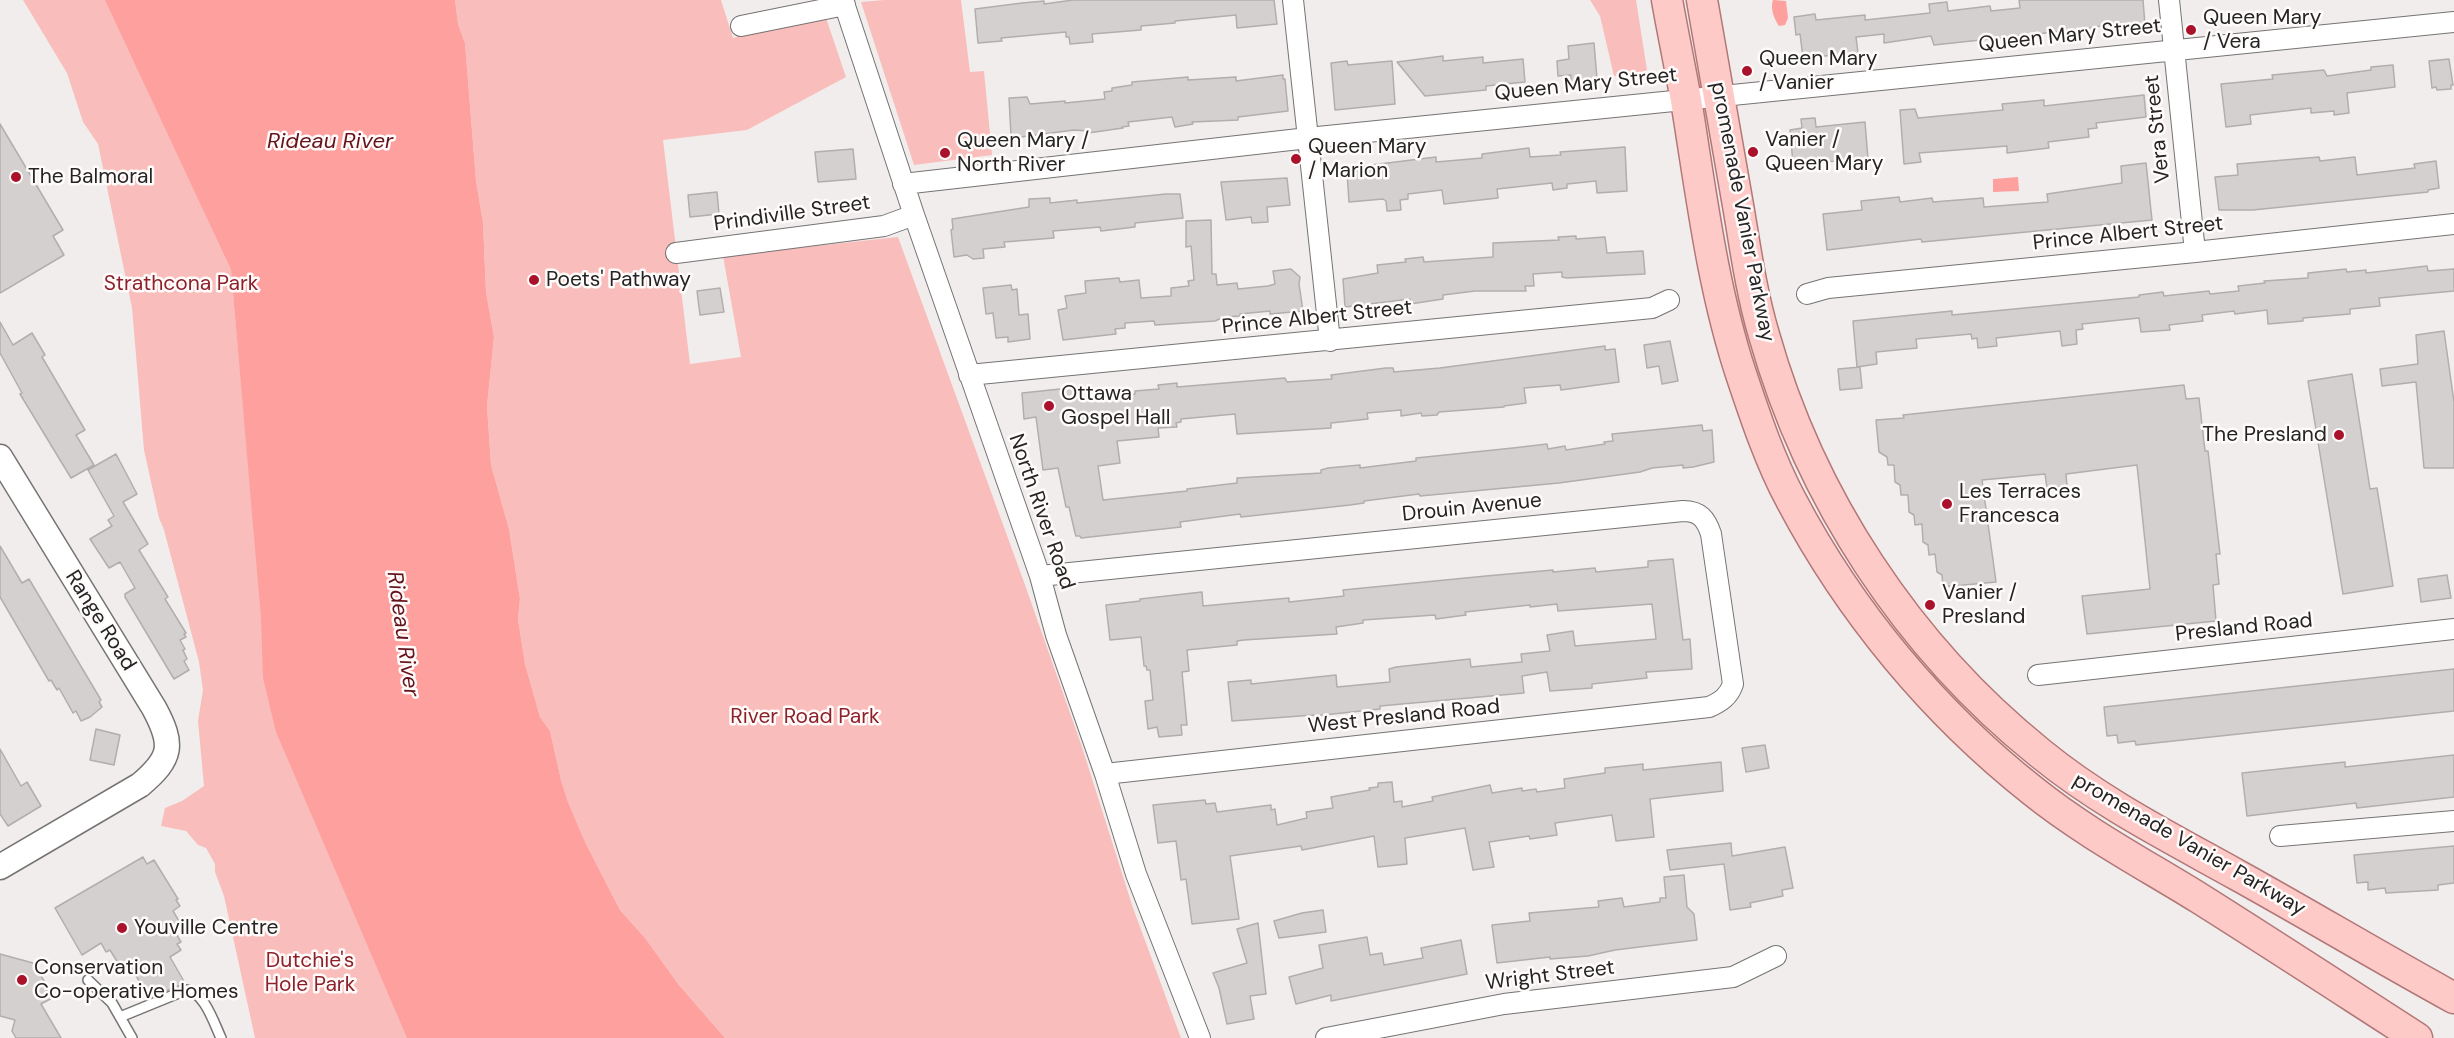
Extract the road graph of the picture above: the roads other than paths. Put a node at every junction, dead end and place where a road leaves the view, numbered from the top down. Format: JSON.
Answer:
{"nodes":[{"id":1,"x":1293,"y":0,"type":"edge"},
{"id":2,"x":1667,"y":0,"type":"edge"},
{"id":3,"x":1702,"y":0,"type":"edge"},
{"id":4,"x":2169,"y":0,"type":"edge"},
{"id":5,"x":844,"y":3,"type":"edge"},
{"id":6,"x":2454,"y":22,"type":"edge"},
{"id":7,"x":741,"y":26,"type":"dead end"},
{"id":8,"x":2175,"y":49,"type":"junction"},
{"id":9,"x":1719,"y":97,"type":"junction"},
{"id":10,"x":1686,"y":99,"type":"junction"},
{"id":11,"x":1308,"y":138,"type":"junction"},
{"id":12,"x":903,"y":184,"type":"junction"},
{"id":13,"x":914,"y":215,"type":"junction"},
{"id":14,"x":2454,"y":224,"type":"edge"},
{"id":15,"x":2194,"y":252,"type":"junction"},
{"id":16,"x":676,"y":253,"type":"dead end"},
{"id":17,"x":1807,"y":294,"type":"dead end"},
{"id":18,"x":1669,"y":300,"type":"dead end"},
{"id":19,"x":1330,"y":341,"type":"junction"},
{"id":20,"x":969,"y":375,"type":"junction"},
{"id":21,"x":0,"y":457,"type":"edge"},
{"id":22,"x":1040,"y":576,"type":"junction"},
{"id":23,"x":2454,"y":629,"type":"edge"},
{"id":24,"x":2038,"y":675,"type":"dead end"},
{"id":25,"x":1962,"y":706,"type":"junction"},
{"id":26,"x":1709,"y":707,"type":"joint"},
{"id":27,"x":1105,"y":774,"type":"junction"},
{"id":28,"x":2454,"y":821,"type":"edge"},
{"id":29,"x":2280,"y":837,"type":"dead end"},
{"id":30,"x":0,"y":867,"type":"edge"},
{"id":31,"x":1776,"y":957,"type":"dead end"},
{"id":32,"x":88,"y":980,"type":"dead end"},
{"id":33,"x":2454,"y":998,"type":"edge"},
{"id":34,"x":120,"y":1017,"type":"junction"},
{"id":35,"x":132,"y":1038,"type":"edge"},
{"id":36,"x":221,"y":1038,"type":"edge"},
{"id":37,"x":1200,"y":1038,"type":"edge"},
{"id":38,"x":1326,"y":1038,"type":"edge"},
{"id":39,"x":2417,"y":1038,"type":"edge"}],
"edges":[{"from":1,"to":11,"type":"street"},
{"from":2,"to":10,"type":"main road","name":"promenade Vanier Parkway"},
{"from":3,"to":9,"type":"main road","name":"promenade Vanier Parkway"},
{"from":4,"to":8,"type":"street","name":"Vera Street"},
{"from":5,"to":7,"type":"street"},
{"from":5,"to":12,"type":"street","name":"North River Road"},
{"from":6,"to":8,"type":"street","name":"Queen Mary Street"},
{"from":8,"to":9,"type":"street","name":"Queen Mary Street"},
{"from":8,"to":15,"type":"street","name":"Vera Street"},
{"from":9,"to":10,"type":"street","name":"Queen Mary Street"},
{"from":9,"to":25,"type":"main road","name":"promenade Vanier Parkway"},
{"from":10,"to":11,"type":"street","name":"Queen Mary Street"},
{"from":10,"to":25,"type":"main road","name":"promenade Vanier Parkway"},
{"from":11,"to":12,"type":"street","name":"Queen Mary Street"},
{"from":11,"to":19,"type":"street"},
{"from":12,"to":13,"type":"street","name":"North River Road"},
{"from":13,"to":16,"type":"street","name":"Prindiville Street"},
{"from":13,"to":20,"type":"street","name":"North River Road"},
{"from":14,"to":15,"type":"street","name":"Prince Albert Street"},
{"from":15,"to":17,"type":"street","name":"Prince Albert Street"},
{"from":18,"to":19,"type":"street","name":"Prince Albert Street"},
{"from":19,"to":20,"type":"street","name":"Prince Albert Street"},
{"from":20,"to":22,"type":"street","name":"North River Road"},
{"from":21,"to":30,"type":"street","name":"Range Road"},
{"from":22,"to":26,"type":"street","name":"Drouin Avenue"},
{"from":22,"to":27,"type":"street","name":"North River Road"},
{"from":23,"to":24,"type":"street","name":"Presland Road"},
{"from":25,"to":33,"type":"main road","name":"promenade Vanier Parkway"},
{"from":25,"to":39,"type":"main road","name":"promenade Vanier Parkway"},
{"from":26,"to":27,"type":"street","name":"West Presland Road"},
{"from":27,"to":37,"type":"street","name":"North River Road"},
{"from":28,"to":29,"type":"street"},
{"from":31,"to":38,"type":"street","name":"Wright Street"},
{"from":32,"to":34,"type":"lane"},
{"from":34,"to":35,"type":"lane"},
{"from":34,"to":36,"type":"lane"}]}
